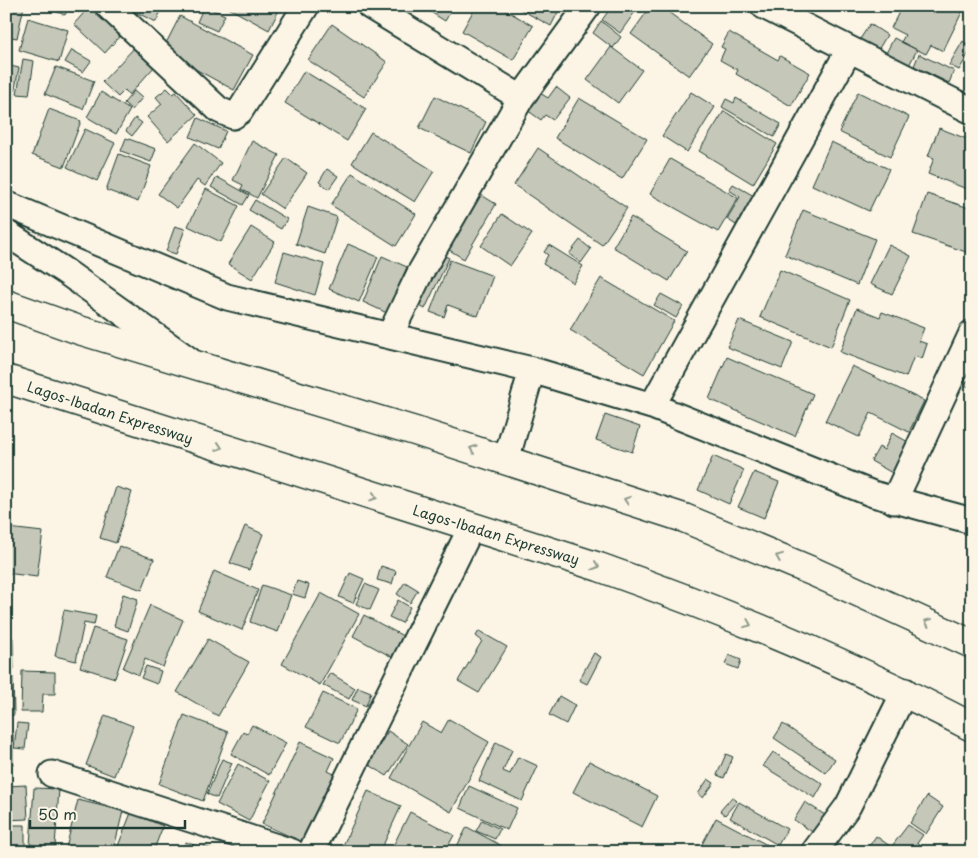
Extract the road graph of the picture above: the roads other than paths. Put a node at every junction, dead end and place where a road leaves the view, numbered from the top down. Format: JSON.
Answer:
{"nodes":[{"id":1,"x":108,"y":6,"type":"edge"},
{"id":2,"x":306,"y":6,"type":"edge"},
{"id":3,"x":370,"y":6,"type":"edge"},
{"id":4,"x":588,"y":6,"type":"edge"},
{"id":5,"x":764,"y":6,"type":"edge"},
{"id":6,"x":849,"y":50,"type":"junction"},
{"id":7,"x":521,"y":98,"type":"junction"},
{"id":8,"x":972,"y":111,"type":"edge"},
{"id":9,"x":6,"y":204,"type":"edge"},
{"id":10,"x":6,"y":233,"type":"edge"},
{"id":11,"x":6,"y":304,"type":"edge"},
{"id":12,"x":972,"y":333,"type":"edge"},
{"id":13,"x":390,"y":335,"type":"junction"},
{"id":14,"x":194,"y":364,"type":"junction"},
{"id":15,"x":532,"y":370,"type":"junction"},
{"id":16,"x":6,"y":379,"type":"edge"},
{"id":17,"x":652,"y":406,"type":"junction"},
{"id":18,"x":506,"y":460,"type":"junction"},
{"id":19,"x":894,"y":501,"type":"junction"},
{"id":20,"x":972,"y":521,"type":"edge"},
{"id":21,"x":472,"y":528,"type":"junction"},
{"id":22,"x":972,"y":644,"type":"edge"},
{"id":23,"x":905,"y":692,"type":"junction"},
{"id":24,"x":972,"y":727,"type":"edge"},
{"id":25,"x":52,"y":774,"type":"dead end"},
{"id":26,"x":292,"y":852,"type":"edge"},
{"id":27,"x":311,"y":852,"type":"edge"},
{"id":28,"x":814,"y":852,"type":"edge"}],
"edges":[{"from":1,"to":2,"type":"street"},
{"from":3,"to":7,"type":"street"},
{"from":4,"to":7,"type":"street"},
{"from":5,"to":6,"type":"street"},
{"from":6,"to":8,"type":"street"},
{"from":6,"to":17,"type":"street"},
{"from":7,"to":13,"type":"street"},
{"from":9,"to":13,"type":"street"},
{"from":10,"to":14,"type":"street"},
{"from":11,"to":14,"type":"highway"},
{"from":12,"to":19,"type":"street"},
{"from":13,"to":15,"type":"street"},
{"from":18,"to":14,"type":"highway","one_way":true},
{"from":15,"to":17,"type":"street"},
{"from":15,"to":18,"type":"street"},
{"from":16,"to":21,"type":"highway","name":"Lagos-Ibadan Expressway","one_way":true},
{"from":17,"to":19,"type":"street"},
{"from":22,"to":18,"type":"highway","one_way":true},
{"from":19,"to":20,"type":"street"},
{"from":21,"to":23,"type":"highway","name":"Lagos-Ibadan Expressway","one_way":true},
{"from":21,"to":27,"type":"street"},
{"from":23,"to":24,"type":"highway","name":"Lagos-Ibadan Expressway"},
{"from":23,"to":28,"type":"street"},
{"from":25,"to":26,"type":"street"}]}
